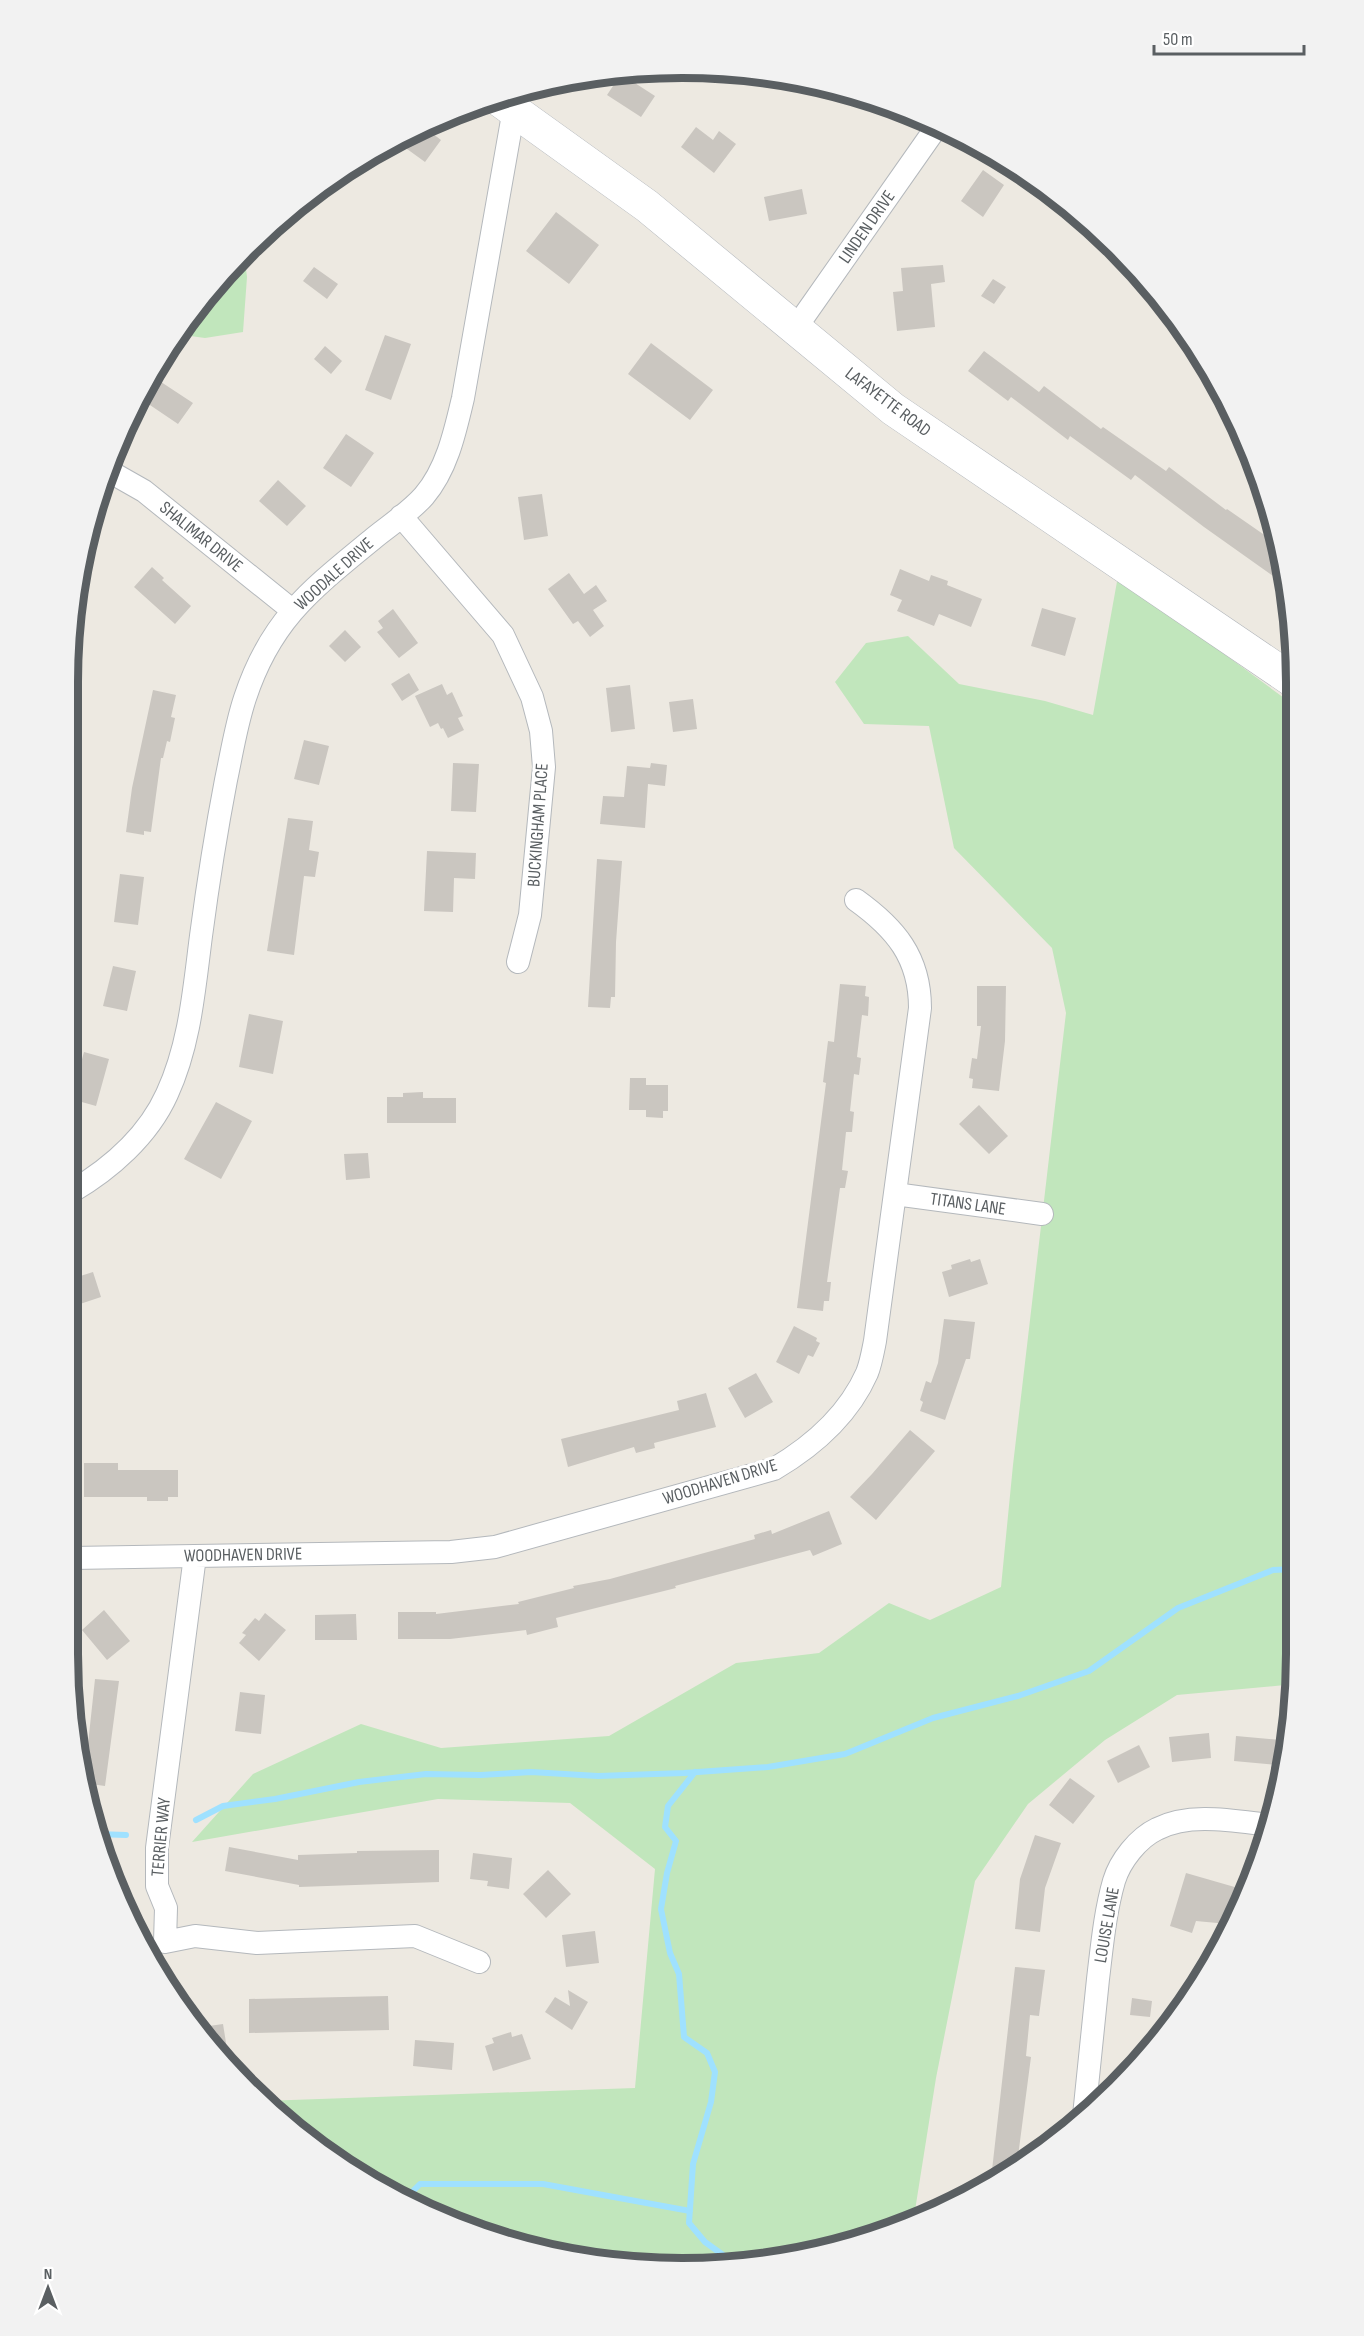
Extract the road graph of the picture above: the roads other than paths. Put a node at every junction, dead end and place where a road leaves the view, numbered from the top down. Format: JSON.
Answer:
{"nodes":[{"id":1,"x":506,"y":104,"type":"edge"},
{"id":2,"x":933,"y":133,"type":"edge"},
{"id":3,"x":795,"y":329,"type":"junction"},
{"id":4,"x":115,"y":475,"type":"edge"},
{"id":5,"x":401,"y":516,"type":"junction"},
{"id":6,"x":292,"y":610,"type":"junction"},
{"id":7,"x":1286,"y":676,"type":"edge"},
{"id":8,"x":856,"y":900,"type":"dead end"},
{"id":9,"x":518,"y":962,"type":"dead end"},
{"id":10,"x":78,"y":1188,"type":"edge"},
{"id":11,"x":895,"y":1194,"type":"junction"},
{"id":12,"x":1042,"y":1214,"type":"dead end"},
{"id":13,"x":195,"y":1556,"type":"junction"},
{"id":14,"x":78,"y":1558,"type":"edge"},
{"id":15,"x":1261,"y":1824,"type":"edge"},
{"id":16,"x":479,"y":1962,"type":"dead end"},
{"id":17,"x":1086,"y":2102,"type":"edge"}],
"edges":[{"from":1,"to":3,"type":"main road","name":"LAFAYETTE ROAD"},
{"from":1,"to":5,"type":"street","name":"WOODALE DRIVE"},
{"from":2,"to":3,"type":"street","name":"LINDEN DRIVE"},
{"from":3,"to":7,"type":"main road","name":"LAFAYETTE ROAD"},
{"from":4,"to":6,"type":"street","name":"SHALIMAR DRIVE"},
{"from":5,"to":6,"type":"street","name":"WOODALE DRIVE"},
{"from":5,"to":9,"type":"street","name":"BUCKINGHAM PLACE"},
{"from":6,"to":10,"type":"street","name":"WOODALE DRIVE"},
{"from":8,"to":11,"type":"street","name":"WOODHAVEN DRIVE"},
{"from":11,"to":12,"type":"street","name":"TITANS LANE"},
{"from":11,"to":13,"type":"street","name":"WOODHAVEN DRIVE"},
{"from":13,"to":14,"type":"street","name":"WOODHAVEN DRIVE"},
{"from":13,"to":16,"type":"street","name":"TERRIER WAY"},
{"from":15,"to":17,"type":"street","name":"LOUISE LANE"}]}
